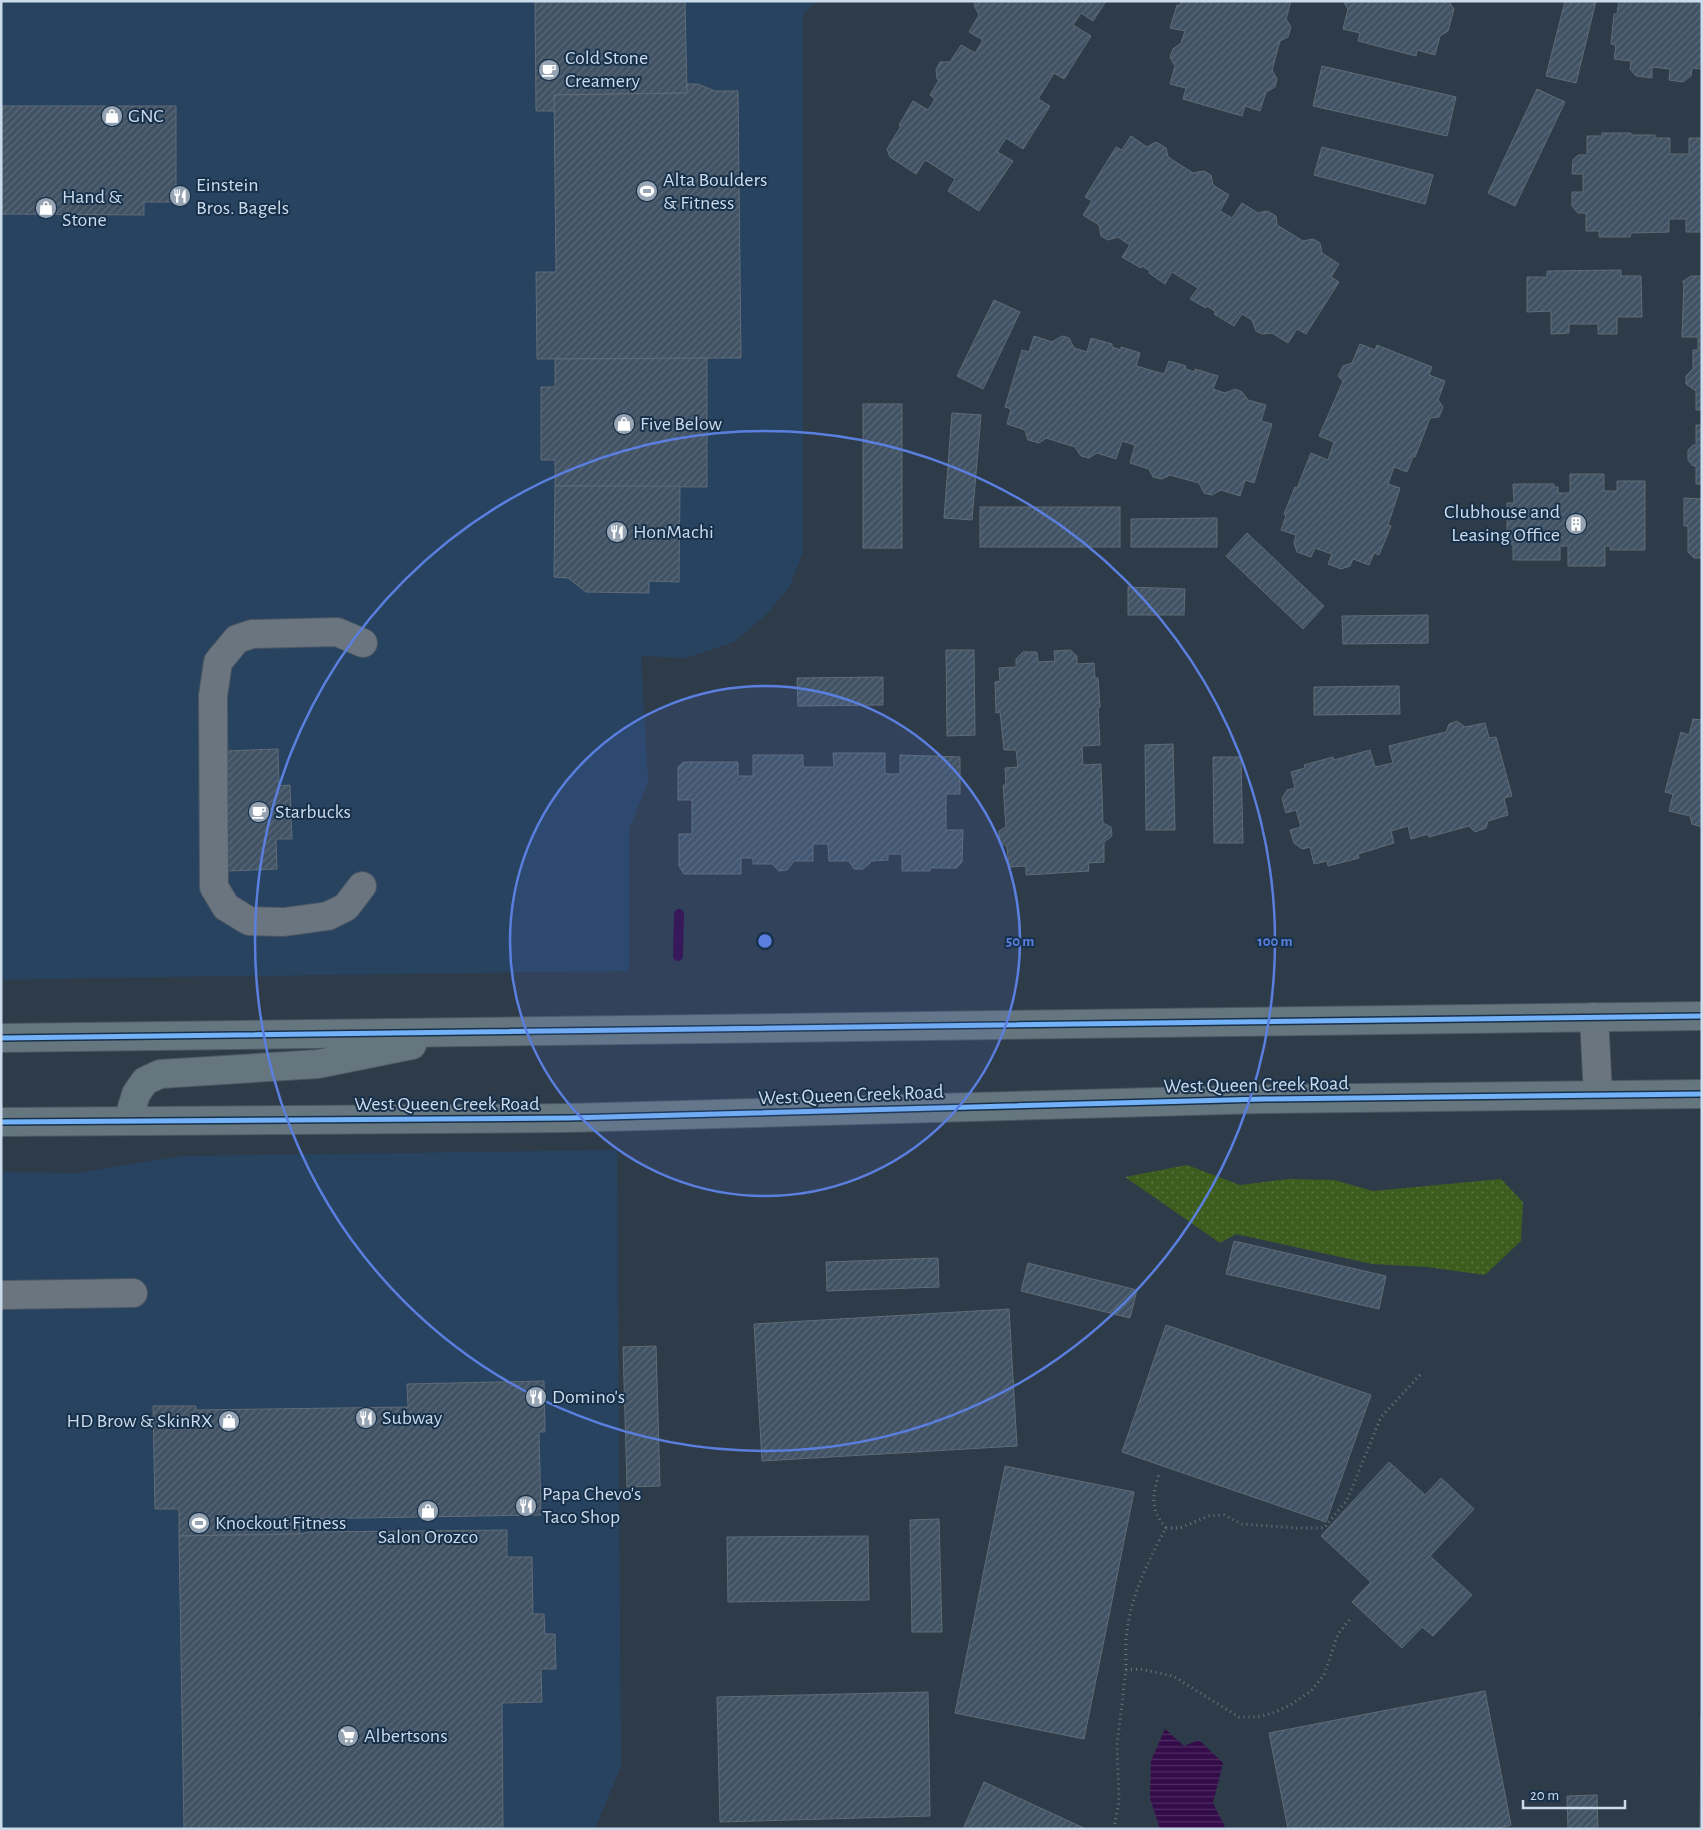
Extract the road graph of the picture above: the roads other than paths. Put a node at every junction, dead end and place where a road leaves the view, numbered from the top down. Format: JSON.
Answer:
{"nodes":[{"id":1,"x":363,"y":643,"type":"dead end"},
{"id":2,"x":362,"y":886,"type":"dead end"},
{"id":3,"x":1702,"y":1016,"type":"edge"},
{"id":4,"x":1594,"y":1017,"type":"junction"},
{"id":5,"x":477,"y":1032,"type":"junction"},
{"id":6,"x":1,"y":1038,"type":"edge"},
{"id":7,"x":1702,"y":1094,"type":"edge"},
{"id":8,"x":1598,"y":1095,"type":"junction"},
{"id":9,"x":128,"y":1121,"type":"junction"},
{"id":10,"x":1,"y":1122,"type":"edge"},
{"id":11,"x":1,"y":1280,"type":"edge"},
{"id":12,"x":1,"y":1295,"type":"edge"}],
"edges":[{"from":1,"to":2,"type":"lane"},
{"from":3,"to":4,"type":"main road"},
{"from":4,"to":5,"type":"main road"},
{"from":4,"to":8,"type":"lane"},
{"from":5,"to":6,"type":"main road"},
{"from":5,"to":9,"type":"main road"},
{"from":7,"to":8,"type":"main road","name":"West Queen Creek Road"},
{"from":8,"to":9,"type":"main road","name":"West Queen Creek Road"},
{"from":9,"to":10,"type":"main road","name":"West Queen Creek Road"},
{"from":11,"to":12,"type":"lane"}]}
